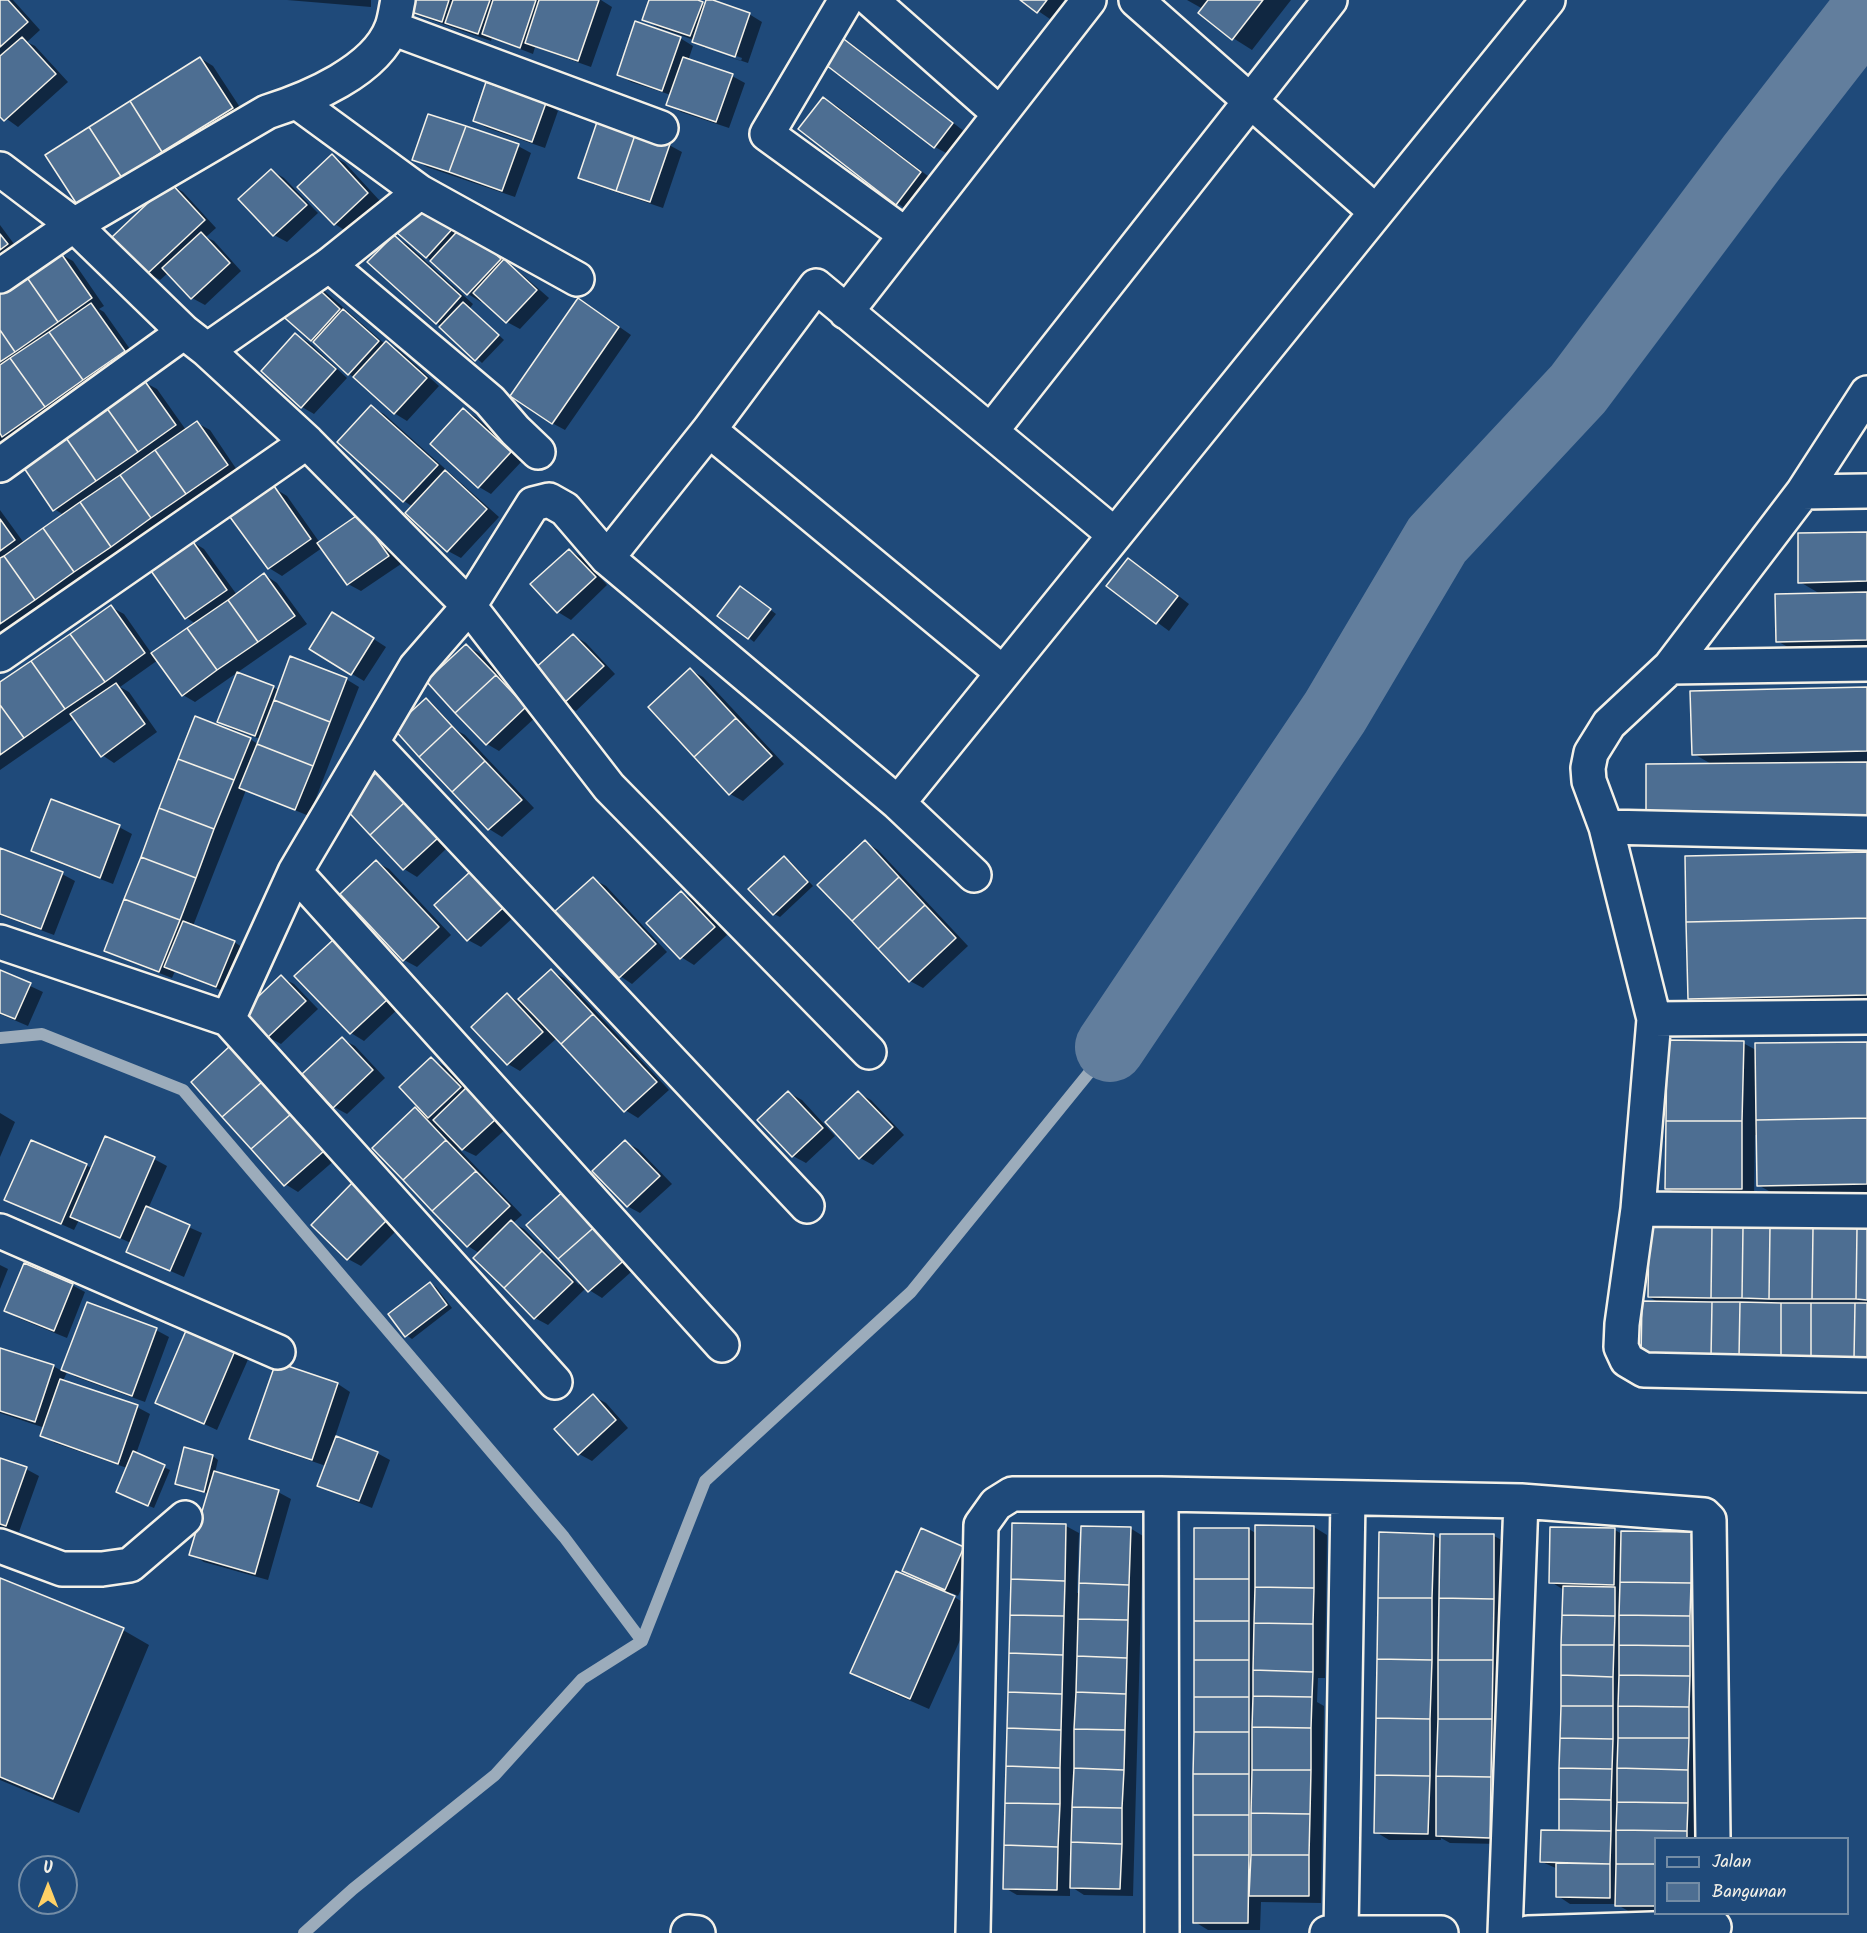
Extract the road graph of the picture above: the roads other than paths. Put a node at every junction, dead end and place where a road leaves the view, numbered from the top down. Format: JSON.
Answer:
{"nodes":[{"id":1,"x":846,"y":0,"type":"edge"},
{"id":2,"x":871,"y":0,"type":"edge"},
{"id":3,"x":1089,"y":0,"type":"edge"},
{"id":4,"x":1136,"y":0,"type":"edge"},
{"id":5,"x":1330,"y":0,"type":"edge"},
{"id":6,"x":1548,"y":0,"type":"edge"},
{"id":7,"x":395,"y":14,"type":"edge"},
{"id":8,"x":1251,"y":101,"type":"junction"},
{"id":9,"x":297,"y":102,"type":"junction"},
{"id":10,"x":1000,"y":114,"type":"junction"},
{"id":11,"x":662,"y":128,"type":"dead end"},
{"id":12,"x":0,"y":169,"type":"edge"},
{"id":13,"x":420,"y":192,"type":"junction"},
{"id":14,"x":1376,"y":212,"type":"junction"},
{"id":15,"x":74,"y":225,"type":"junction"},
{"id":16,"x":906,"y":235,"type":"junction"},
{"id":17,"x":329,"y":265,"type":"junction"},
{"id":18,"x":0,"y":276,"type":"edge"},
{"id":19,"x":576,"y":279,"type":"dead end"},
{"id":20,"x":846,"y":312,"type":"junction"},
{"id":21,"x":195,"y":341,"type":"junction"},
{"id":22,"x":1867,"y":393,"type":"edge"},
{"id":23,"x":710,"y":430,"type":"junction"},
{"id":24,"x":991,"y":432,"type":"junction"},
{"id":25,"x":307,"y":442,"type":"junction"},
{"id":26,"x":538,"y":452,"type":"dead end"},
{"id":27,"x":0,"y":465,"type":"edge"},
{"id":28,"x":1867,"y":491,"type":"edge"},
{"id":29,"x":1803,"y":492,"type":"junction"},
{"id":30,"x":1115,"y":535,"type":"junction"},
{"id":31,"x":608,"y":558,"type":"junction"},
{"id":32,"x":469,"y":606,"type":"junction"},
{"id":33,"x":0,"y":655,"type":"edge"},
{"id":34,"x":1867,"y":664,"type":"edge"},
{"id":35,"x":1670,"y":667,"type":"junction"},
{"id":36,"x":1003,"y":673,"type":"junction"},
{"id":37,"x":372,"y":743,"type":"junction"},
{"id":38,"x":898,"y":803,"type":"junction"},
{"id":39,"x":1606,"y":827,"type":"junction"},
{"id":40,"x":1867,"y":833,"type":"edge"},
{"id":41,"x":296,"y":872,"type":"junction"},
{"id":42,"x":974,"y":875,"type":"dead end"},
{"id":43,"x":0,"y":942,"type":"edge"},
{"id":44,"x":1867,"y":1017,"type":"edge"},
{"id":45,"x":228,"y":1019,"type":"junction"},
{"id":46,"x":1653,"y":1019,"type":"junction"},
{"id":47,"x":869,"y":1052,"type":"dead end"},
{"id":48,"x":807,"y":1206,"type":"dead end"},
{"id":49,"x":1638,"y":1209,"type":"junction"},
{"id":50,"x":1867,"y":1211,"type":"edge"},
{"id":51,"x":0,"y":1231,"type":"edge"},
{"id":52,"x":722,"y":1345,"type":"dead end"},
{"id":53,"x":278,"y":1352,"type":"dead end"},
{"id":54,"x":1867,"y":1375,"type":"edge"},
{"id":55,"x":555,"y":1382,"type":"dead end"},
{"id":56,"x":1161,"y":1494,"type":"junction"},
{"id":57,"x":1348,"y":1498,"type":"junction"},
{"id":58,"x":1521,"y":1501,"type":"junction"},
{"id":59,"x":186,"y":1518,"type":"dead end"},
{"id":60,"x":0,"y":1546,"type":"edge"},
{"id":61,"x":1713,"y":1837,"type":"edge"},
{"id":62,"x":1714,"y":1924,"type":"edge"},
{"id":63,"x":688,"y":1932,"type":"edge"},
{"id":64,"x":698,"y":1933,"type":"edge"},
{"id":65,"x":973,"y":1933,"type":"edge"},
{"id":66,"x":1162,"y":1933,"type":"edge"},
{"id":67,"x":1336,"y":1933,"type":"edge"},
{"id":68,"x":1441,"y":1933,"type":"edge"},
{"id":69,"x":1505,"y":1933,"type":"edge"},
{"id":70,"x":1528,"y":1933,"type":"edge"}],
"edges":[{"from":1,"to":16,"type":"street"},
{"from":2,"to":10,"type":"street"},
{"from":3,"to":10,"type":"street"},
{"from":4,"to":8,"type":"street"},
{"from":5,"to":8,"type":"street"},
{"from":6,"to":14,"type":"street"},
{"from":7,"to":9,"type":"street"},
{"from":7,"to":11,"type":"street"},
{"from":8,"to":14,"type":"street"},
{"from":8,"to":24,"type":"street"},
{"from":9,"to":13,"type":"street"},
{"from":9,"to":15,"type":"street"},
{"from":10,"to":16,"type":"street"},
{"from":12,"to":15,"type":"street"},
{"from":13,"to":17,"type":"street"},
{"from":13,"to":19,"type":"street"},
{"from":14,"to":30,"type":"street"},
{"from":15,"to":18,"type":"street"},
{"from":15,"to":21,"type":"street"},
{"from":16,"to":20,"type":"street"},
{"from":17,"to":21,"type":"street"},
{"from":17,"to":26,"type":"street"},
{"from":20,"to":23,"type":"street"},
{"from":20,"to":24,"type":"street"},
{"from":21,"to":25,"type":"street"},
{"from":21,"to":27,"type":"street"},
{"from":22,"to":29,"type":"street"},
{"from":23,"to":31,"type":"street"},
{"from":23,"to":36,"type":"street"},
{"from":24,"to":30,"type":"street"},
{"from":25,"to":32,"type":"street"},
{"from":25,"to":33,"type":"street"},
{"from":28,"to":29,"type":"street"},
{"from":29,"to":35,"type":"street"},
{"from":30,"to":36,"type":"street"},
{"from":31,"to":32,"type":"street"},
{"from":31,"to":38,"type":"street"},
{"from":32,"to":37,"type":"street"},
{"from":32,"to":47,"type":"street"},
{"from":34,"to":35,"type":"street"},
{"from":35,"to":39,"type":"street"},
{"from":36,"to":38,"type":"street"},
{"from":37,"to":41,"type":"street"},
{"from":37,"to":48,"type":"street"},
{"from":38,"to":42,"type":"street"},
{"from":39,"to":40,"type":"street"},
{"from":39,"to":46,"type":"street"},
{"from":41,"to":45,"type":"street"},
{"from":41,"to":52,"type":"street"},
{"from":43,"to":45,"type":"street"},
{"from":44,"to":46,"type":"street"},
{"from":45,"to":55,"type":"street"},
{"from":46,"to":49,"type":"street"},
{"from":49,"to":50,"type":"street"},
{"from":49,"to":54,"type":"street"},
{"from":51,"to":53,"type":"street"},
{"from":56,"to":57,"type":"street"},
{"from":56,"to":65,"type":"street"},
{"from":56,"to":66,"type":"street"},
{"from":57,"to":58,"type":"street"},
{"from":57,"to":67,"type":"street"},
{"from":58,"to":61,"type":"street"},
{"from":58,"to":69,"type":"street"},
{"from":59,"to":60,"type":"street"},
{"from":62,"to":70,"type":"street"},
{"from":63,"to":64,"type":"street"},
{"from":67,"to":68,"type":"street"}]}
